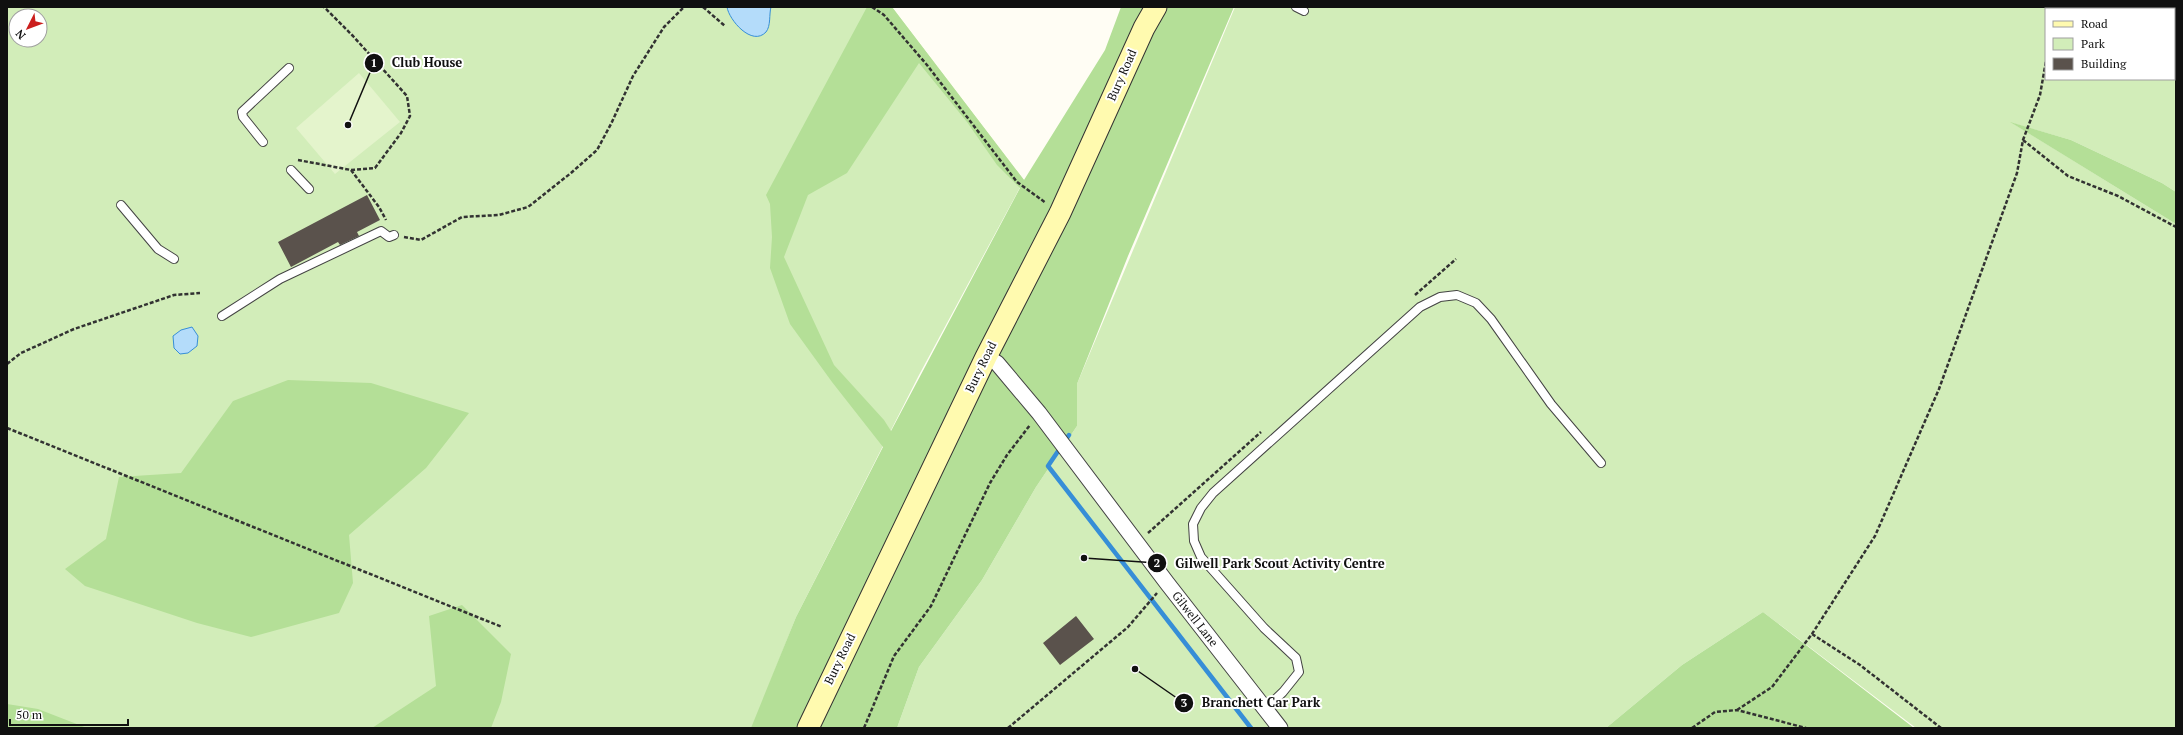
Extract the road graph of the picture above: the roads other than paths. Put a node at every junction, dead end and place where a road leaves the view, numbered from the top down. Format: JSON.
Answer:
{"nodes":[{"id":1,"x":1156,"y":7,"type":"edge"},
{"id":2,"x":1296,"y":7,"type":"edge"},
{"id":3,"x":1304,"y":11,"type":"dead end"},
{"id":4,"x":289,"y":68,"type":"dead end"},
{"id":5,"x":263,"y":142,"type":"dead end"},
{"id":6,"x":291,"y":170,"type":"dead end"},
{"id":7,"x":309,"y":189,"type":"dead end"},
{"id":8,"x":121,"y":206,"type":"dead end"},
{"id":9,"x":394,"y":235,"type":"road end"},
{"id":10,"x":174,"y":259,"type":"dead end"},
{"id":11,"x":222,"y":316,"type":"dead end"},
{"id":12,"x":986,"y":356,"type":"junction"},
{"id":13,"x":1601,"y":463,"type":"dead end"},
{"id":14,"x":1265,"y":709,"type":"junction"},
{"id":15,"x":808,"y":728,"type":"edge"},
{"id":16,"x":1280,"y":728,"type":"edge"}],
"edges":[{"from":1,"to":12,"type":"street","name":"Bury Road"},
{"from":2,"to":3,"type":"lane"},
{"from":4,"to":5,"type":"lane"},
{"from":6,"to":7,"type":"lane"},
{"from":8,"to":10,"type":"lane"},
{"from":9,"to":11,"type":"lane"},
{"from":12,"to":14,"type":"street","name":"Gilwell Lane"},
{"from":12,"to":15,"type":"street","name":"Bury Road"},
{"from":13,"to":14,"type":"lane"},
{"from":14,"to":16,"type":"street","name":"Gilwell Lane"}]}
